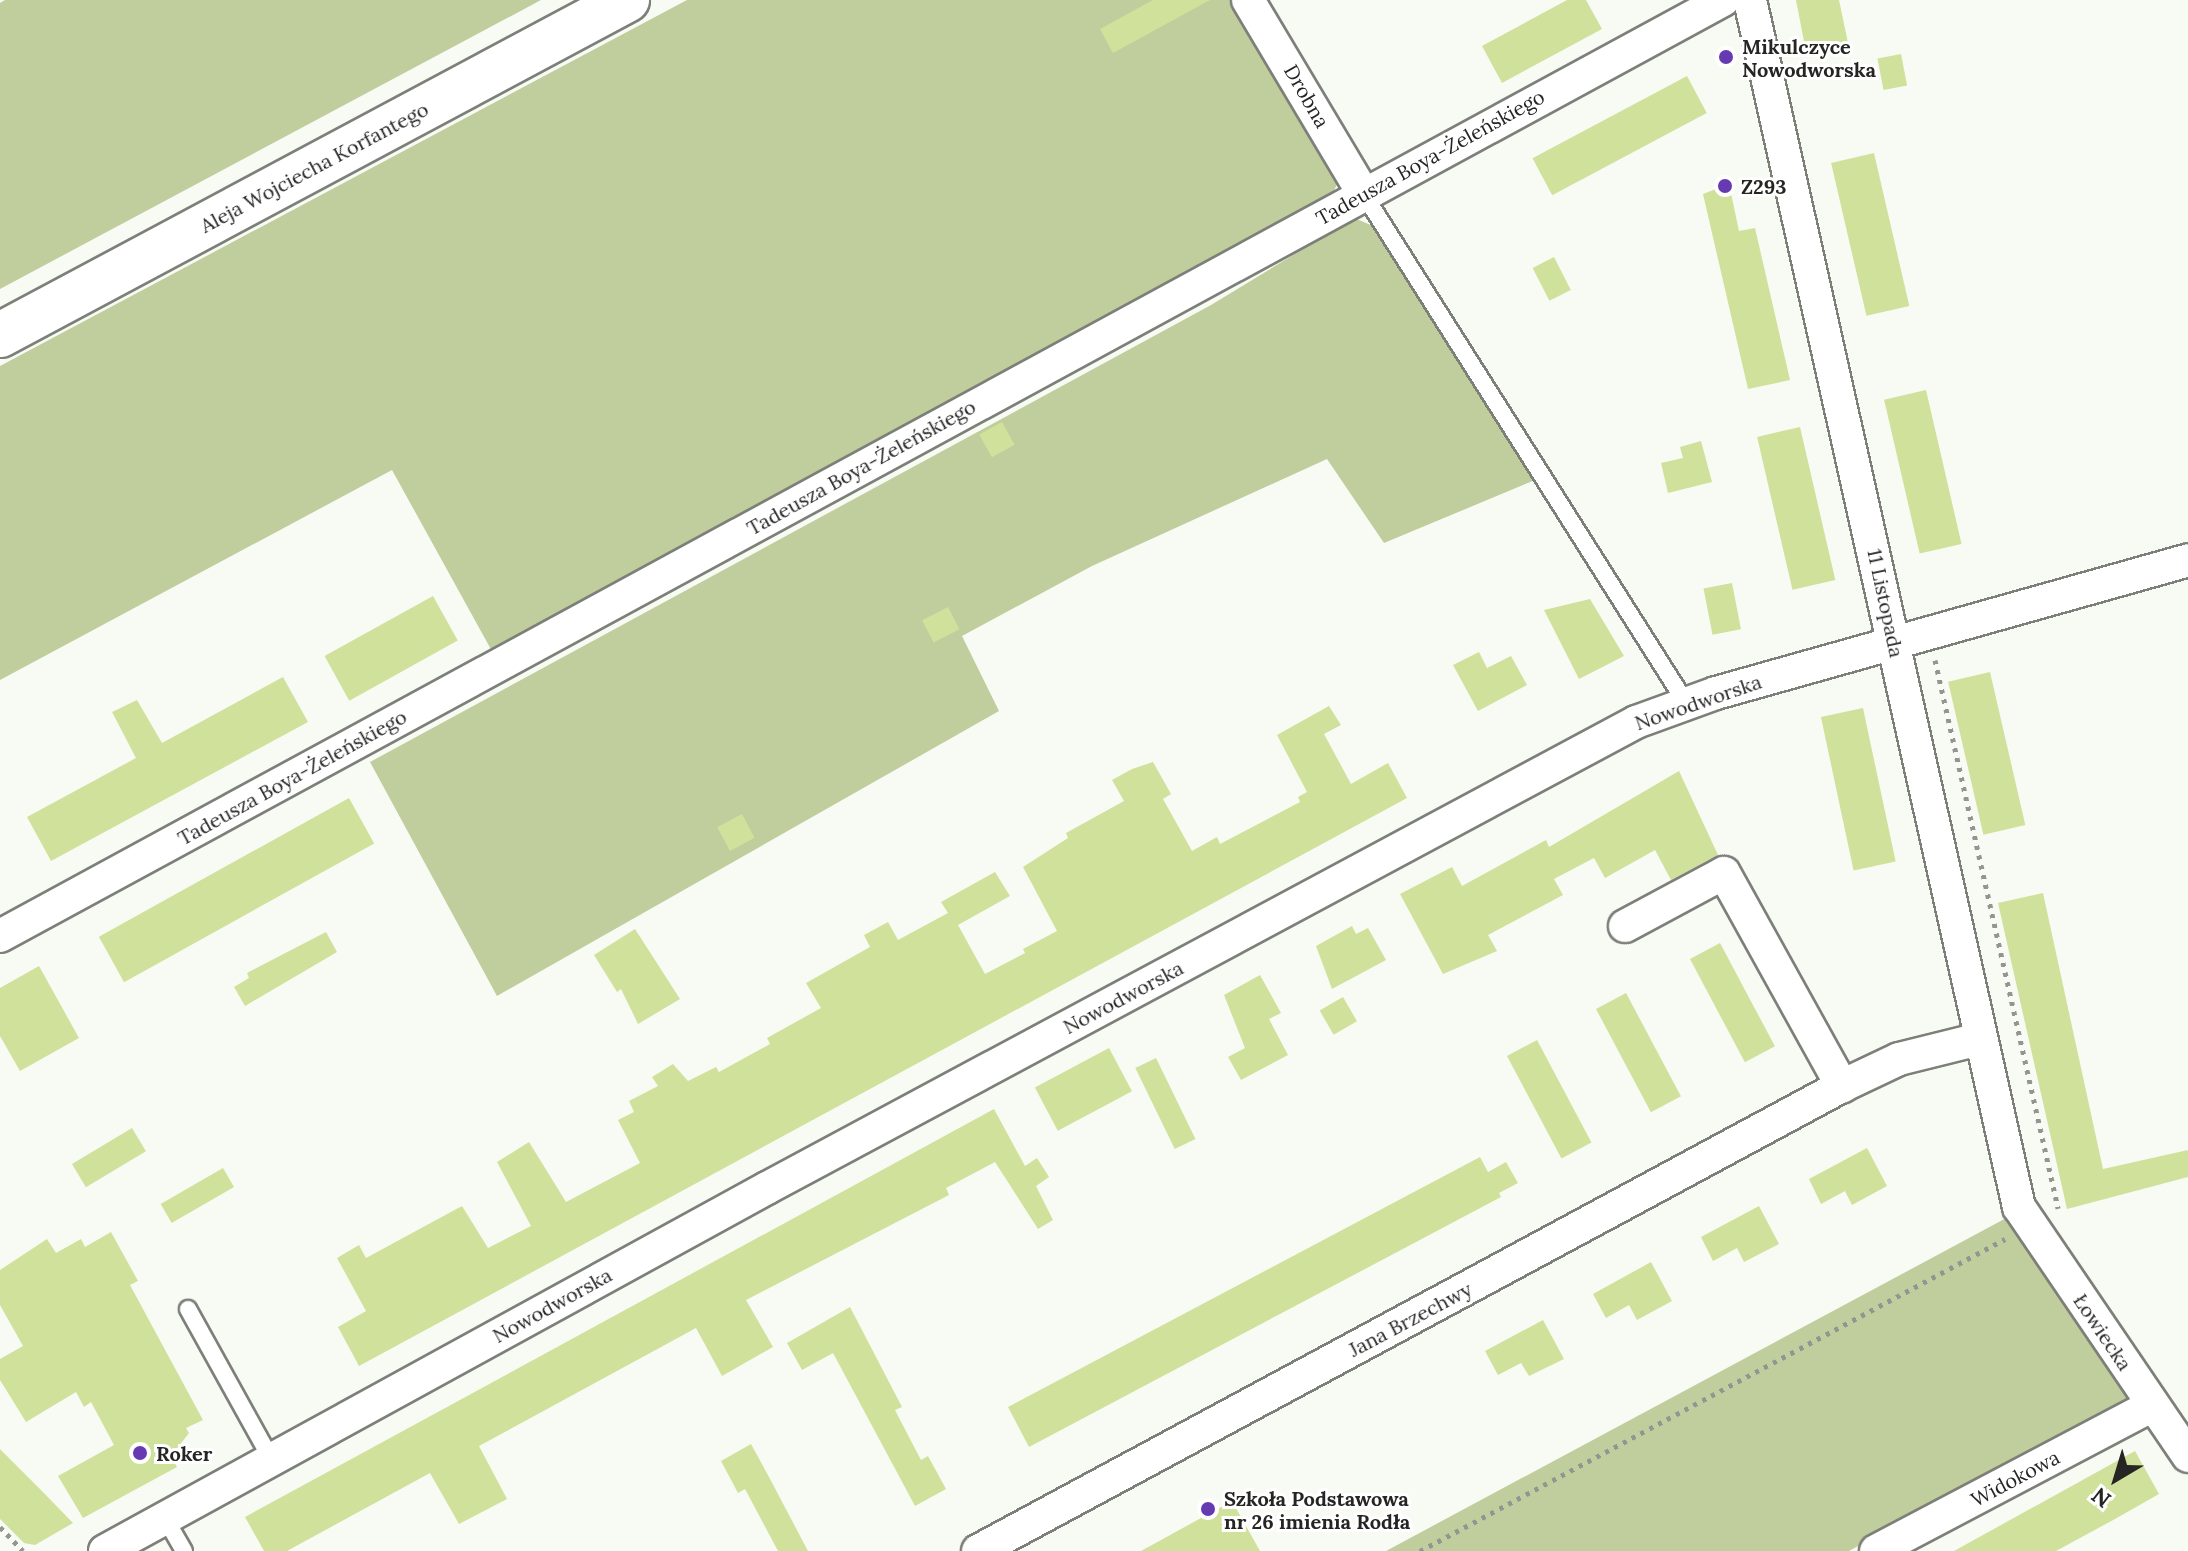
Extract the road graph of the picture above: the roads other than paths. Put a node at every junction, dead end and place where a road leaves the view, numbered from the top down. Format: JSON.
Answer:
{"nodes":[{"id":1,"x":627,"y":0,"type":"edge"},
{"id":2,"x":1248,"y":0,"type":"edge"},
{"id":3,"x":1723,"y":0,"type":"edge"},
{"id":4,"x":1750,"y":0,"type":"edge"},
{"id":5,"x":1363,"y":193,"type":"junction"},
{"id":6,"x":0,"y":335,"type":"edge"},
{"id":7,"x":2188,"y":560,"type":"edge"},
{"id":8,"x":1894,"y":641,"type":"junction"},
{"id":9,"x":1686,"y":703,"type":"junction"},
{"id":10,"x":1625,"y":926,"type":"dead end"},
{"id":11,"x":0,"y":936,"type":"edge"},
{"id":12,"x":1980,"y":1039,"type":"junction"},
{"id":13,"x":1842,"y":1086,"type":"junction"},
{"id":14,"x":2037,"y":1217,"type":"joint"},
{"id":15,"x":188,"y":1309,"type":"dead end"},
{"id":16,"x":2153,"y":1405,"type":"junction"},
{"id":17,"x":2188,"y":1456,"type":"edge"},
{"id":18,"x":271,"y":1459,"type":"junction"},
{"id":19,"x":165,"y":1518,"type":"junction"},
{"id":20,"x":105,"y":1551,"type":"edge"},
{"id":21,"x":184,"y":1551,"type":"edge"},
{"id":22,"x":978,"y":1551,"type":"edge"},
{"id":23,"x":1876,"y":1551,"type":"edge"}],
"edges":[{"from":1,"to":6,"type":"main road","name":"Aleja Wojciecha Korfantego"},
{"from":2,"to":5,"type":"street","name":"Drobna"},
{"from":3,"to":5,"type":"street","name":"Tadeusza Boya-Żeleńskiego"},
{"from":4,"to":8,"type":"street","name":"11 Listopada"},
{"from":5,"to":9,"type":"lane"},
{"from":5,"to":11,"type":"street","name":"Tadeusza Boya-Żeleńskiego"},
{"from":7,"to":8,"type":"street","name":"Nowodworska"},
{"from":8,"to":9,"type":"street","name":"Nowodworska"},
{"from":8,"to":12,"type":"street","name":"11 Listopada"},
{"from":9,"to":18,"type":"street","name":"Nowodworska"},
{"from":10,"to":13,"type":"street"},
{"from":12,"to":13,"type":"street","name":"Jana Brzechwy"},
{"from":12,"to":14,"type":"street","name":"11 Listopada"},
{"from":13,"to":22,"type":"street","name":"Jana Brzechwy"},
{"from":14,"to":16,"type":"street","name":"Łowiecka"},
{"from":15,"to":18,"type":"lane"},
{"from":16,"to":17,"type":"street","name":"Łowiecka"},
{"from":16,"to":23,"type":"street","name":"Widokowa"},
{"from":18,"to":19,"type":"street","name":"Nowodworska"},
{"from":19,"to":20,"type":"street","name":"Nowodworska"},
{"from":19,"to":21,"type":"lane"}]}
